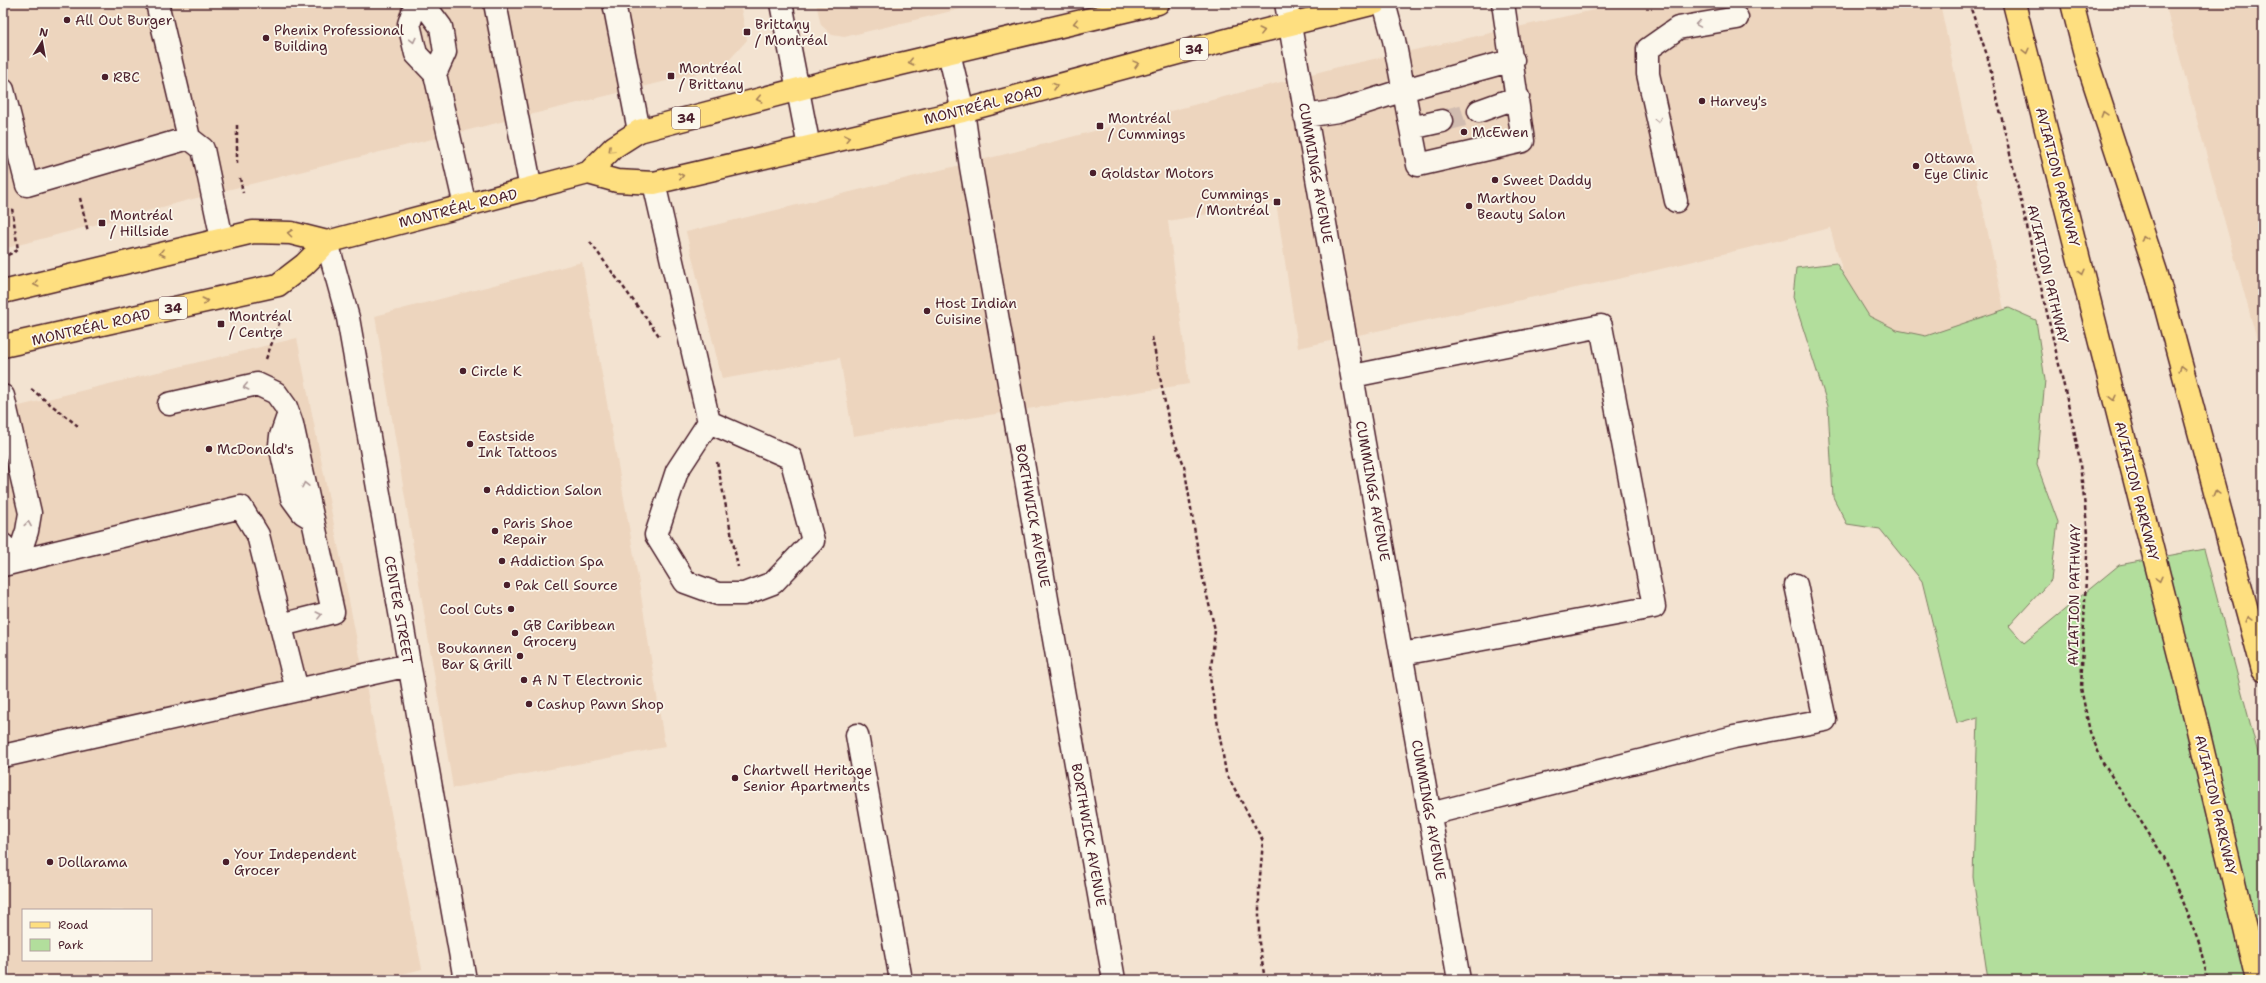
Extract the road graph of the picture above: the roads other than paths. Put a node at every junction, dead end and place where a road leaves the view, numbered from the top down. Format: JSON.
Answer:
{"nodes":[{"id":1,"x":157,"y":3,"type":"edge"},
{"id":2,"x":416,"y":3,"type":"edge"},
{"id":3,"x":424,"y":3,"type":"edge"},
{"id":4,"x":495,"y":3,"type":"edge"},
{"id":5,"x":614,"y":3,"type":"edge"},
{"id":6,"x":781,"y":3,"type":"edge"},
{"id":7,"x":1158,"y":3,"type":"edge"},
{"id":8,"x":1286,"y":3,"type":"edge"},
{"id":9,"x":1375,"y":3,"type":"edge"},
{"id":10,"x":1384,"y":3,"type":"edge"},
{"id":11,"x":1503,"y":3,"type":"edge"},
{"id":12,"x":2072,"y":3,"type":"edge"},
{"id":13,"x":2082,"y":3,"type":"edge"},
{"id":14,"x":2014,"y":6,"type":"edge"},
{"id":15,"x":1737,"y":18,"type":"dead end"},
{"id":16,"x":1290,"y":24,"type":"junction"},
{"id":17,"x":949,"y":53,"type":"junction"},
{"id":18,"x":2086,"y":58,"type":"junction"},
{"id":19,"x":1513,"y":60,"type":"junction"},
{"id":20,"x":435,"y":74,"type":"junction"},
{"id":21,"x":3,"y":90,"type":"edge"},
{"id":22,"x":797,"y":90,"type":"junction"},
{"id":23,"x":1404,"y":90,"type":"junction"},
{"id":24,"x":1518,"y":97,"type":"junction"},
{"id":25,"x":963,"y":111,"type":"junction"},
{"id":26,"x":1479,"y":111,"type":"tunnel mouth"},
{"id":27,"x":1305,"y":116,"type":"junction"},
{"id":28,"x":1442,"y":121,"type":"tunnel mouth"},
{"id":29,"x":1411,"y":128,"type":"junction"},
{"id":30,"x":639,"y":131,"type":"junction"},
{"id":31,"x":189,"y":138,"type":"junction"},
{"id":32,"x":809,"y":147,"type":"junction"},
{"id":33,"x":588,"y":173,"type":"junction"},
{"id":34,"x":654,"y":183,"type":"junction"},
{"id":35,"x":531,"y":189,"type":"junction"},
{"id":36,"x":1676,"y":201,"type":"dead end"},
{"id":37,"x":465,"y":206,"type":"junction"},
{"id":38,"x":222,"y":239,"type":"junction"},
{"id":39,"x":328,"y":242,"type":"junction"},
{"id":40,"x":3,"y":292,"type":"edge"},
{"id":41,"x":3,"y":346,"type":"edge"},
{"id":42,"x":1353,"y":376,"type":"junction"},
{"id":43,"x":3,"y":396,"type":"edge"},
{"id":44,"x":169,"y":404,"type":"dead end"},
{"id":45,"x":709,"y":422,"type":"junction"},
{"id":46,"x":8,"y":557,"type":"edge"},
{"id":47,"x":1796,"y":585,"type":"dead end"},
{"id":48,"x":281,"y":625,"type":"junction"},
{"id":49,"x":1402,"y":654,"type":"junction"},
{"id":50,"x":409,"y":665,"type":"junction"},
{"id":51,"x":2263,"y":670,"type":"edge"},
{"id":52,"x":297,"y":690,"type":"junction"},
{"id":53,"x":857,"y":735,"type":"dead end"},
{"id":54,"x":3,"y":756,"type":"edge"},
{"id":55,"x":1430,"y":814,"type":"junction"},
{"id":56,"x":465,"y":980,"type":"edge"},
{"id":57,"x":901,"y":980,"type":"edge"},
{"id":58,"x":1114,"y":980,"type":"edge"},
{"id":59,"x":1459,"y":980,"type":"edge"},
{"id":60,"x":2257,"y":980,"type":"edge"}],
"edges":[{"from":1,"to":31,"type":"street"},
{"from":2,"to":20,"type":"street","one_way":true},
{"from":3,"to":20,"type":"street"},
{"from":4,"to":35,"type":"street"},
{"from":5,"to":30,"type":"street"},
{"from":6,"to":22,"type":"street"},
{"from":7,"to":17,"type":"main road","number":"34","one_way":true},
{"from":8,"to":16,"type":"street","name":"CUMMINGS AVENUE"},
{"from":9,"to":16,"type":"main road","name":"MONTRÉAL ROAD","number":"34"},
{"from":10,"to":23,"type":"street"},
{"from":11,"to":19,"type":"street"},
{"from":12,"to":18,"type":"main road"},
{"from":13,"to":18,"type":"main road"},
{"from":14,"to":60,"type":"main road","name":"AVIATION PARKWAY","one_way":true},
{"from":15,"to":36,"type":"street","one_way":true},
{"from":25,"to":16,"type":"main road","name":"MONTRÉAL ROAD","number":"34","one_way":true},
{"from":16,"to":27,"type":"street","name":"CUMMINGS AVENUE"},
{"from":17,"to":22,"type":"main road","number":"34","one_way":true},
{"from":17,"to":25,"type":"street","name":"BORTHWICK AVENUE"},
{"from":51,"to":18,"type":"main road","one_way":true},
{"from":19,"to":23,"type":"street"},
{"from":19,"to":24,"type":"street"},
{"from":20,"to":37,"type":"street"},
{"from":21,"to":31,"type":"street"},
{"from":22,"to":30,"type":"main road","number":"34","one_way":true},
{"from":22,"to":32,"type":"street"},
{"from":23,"to":27,"type":"street"},
{"from":23,"to":29,"type":"street"},
{"from":24,"to":26,"type":"street"},
{"from":24,"to":29,"type":"street"},
{"from":32,"to":25,"type":"main road","name":"MONTRÉAL ROAD","number":"34","one_way":true},
{"from":25,"to":58,"type":"street","name":"BORTHWICK AVENUE"},
{"from":27,"to":42,"type":"street","name":"CUMMINGS AVENUE"},
{"from":28,"to":29,"type":"street"},
{"from":30,"to":33,"type":"main road","number":"34","one_way":true},
{"from":31,"to":38,"type":"street"},
{"from":34,"to":32,"type":"main road","name":"MONTRÉAL ROAD","number":"34","one_way":true},
{"from":33,"to":34,"type":"main road","name":"MONTRÉAL ROAD","number":"34"},
{"from":33,"to":35,"type":"main road","name":"MONTRÉAL ROAD","number":"34"},
{"from":34,"to":45,"type":"street"},
{"from":35,"to":37,"type":"main road","name":"MONTRÉAL ROAD","number":"34"},
{"from":37,"to":39,"type":"main road","name":"MONTRÉAL ROAD","number":"34"},
{"from":39,"to":38,"type":"main road","name":"MONTRÉAL ROAD","number":"34","one_way":true},
{"from":38,"to":40,"type":"main road","name":"MONTRÉAL ROAD","number":"34","one_way":true},
{"from":41,"to":39,"type":"main road","name":"MONTRÉAL ROAD","number":"34","one_way":true},
{"from":39,"to":50,"type":"street","name":"CENTER STREET"},
{"from":42,"to":49,"type":"street","name":"CUMMINGS AVENUE"},
{"from":42,"to":49,"type":"street"},
{"from":46,"to":43,"type":"street","one_way":true},
{"from":48,"to":44,"type":"street","one_way":true},
{"from":45,"to":45,"type":"street"},
{"from":46,"to":48,"type":"street"},
{"from":47,"to":55,"type":"street"},
{"from":48,"to":52,"type":"street"},
{"from":49,"to":55,"type":"street","name":"CUMMINGS AVENUE"},
{"from":50,"to":52,"type":"street"},
{"from":50,"to":56,"type":"street","name":"CENTER STREET"},
{"from":52,"to":54,"type":"street"},
{"from":53,"to":57,"type":"street"},
{"from":55,"to":59,"type":"street","name":"CUMMINGS AVENUE"}]}
